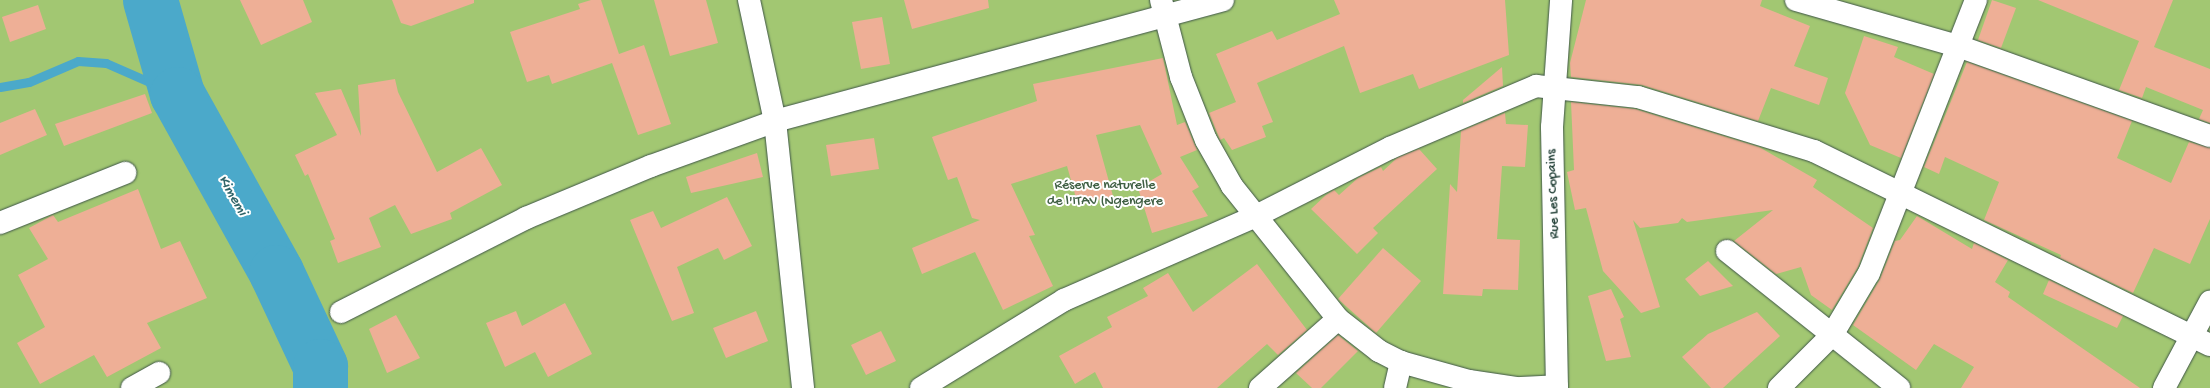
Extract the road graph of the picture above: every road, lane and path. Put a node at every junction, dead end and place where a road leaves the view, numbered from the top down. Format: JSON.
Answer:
{"nodes":[{"id":1,"x":749,"y":0,"type":"edge"},
{"id":2,"x":1223,"y":0,"type":"edge"},
{"id":3,"x":1561,"y":0,"type":"edge"},
{"id":4,"x":1796,"y":0,"type":"edge"},
{"id":5,"x":1976,"y":0,"type":"edge"},
{"id":6,"x":1162,"y":8,"type":"edge"},
{"id":7,"x":1961,"y":47,"type":"junction"},
{"id":8,"x":1554,"y":86,"type":"junction"},
{"id":9,"x":774,"y":122,"type":"junction"},
{"id":10,"x":2210,"y":136,"type":"edge"},
{"id":11,"x":125,"y":173,"type":"dead end"},
{"id":12,"x":1903,"y":193,"type":"junction"},
{"id":13,"x":1256,"y":216,"type":"junction"},
{"id":14,"x":0,"y":222,"type":"edge"},
{"id":15,"x":1727,"y":251,"type":"dead end"},
{"id":16,"x":2210,"y":302,"type":"edge"},
{"id":17,"x":341,"y":312,"type":"dead end"},
{"id":18,"x":1338,"y":319,"type":"junction"},
{"id":19,"x":1832,"y":335,"type":"junction"},
{"id":20,"x":2201,"y":341,"type":"edge"},
{"id":21,"x":1401,"y":362,"type":"junction"},
{"id":22,"x":159,"y":373,"type":"dead end"},
{"id":23,"x":1557,"y":387,"type":"edge"},
{"id":24,"x":132,"y":388,"type":"edge"},
{"id":25,"x":804,"y":388,"type":"edge"},
{"id":26,"x":921,"y":388,"type":"edge"},
{"id":27,"x":1260,"y":388,"type":"edge"},
{"id":28,"x":1395,"y":388,"type":"edge"},
{"id":29,"x":1517,"y":388,"type":"edge"},
{"id":30,"x":1521,"y":388,"type":"edge"},
{"id":31,"x":1779,"y":388,"type":"edge"},
{"id":32,"x":1899,"y":388,"type":"edge"},
{"id":33,"x":2164,"y":388,"type":"edge"}],
"edges":[{"from":1,"to":9,"type":"street"},
{"from":2,"to":6,"type":"street"},
{"from":3,"to":8,"type":"street","name":"Rue Les Copains"},
{"from":4,"to":7,"type":"street"},
{"from":5,"to":7,"type":"street"},
{"from":6,"to":9,"type":"street"},
{"from":6,"to":13,"type":"street"},
{"from":7,"to":10,"type":"street"},
{"from":7,"to":12,"type":"street"},
{"from":8,"to":12,"type":"street"},
{"from":8,"to":13,"type":"street"},
{"from":8,"to":23,"type":"street","name":"Rue Les Copains"},
{"from":9,"to":17,"type":"street"},
{"from":9,"to":25,"type":"street"},
{"from":11,"to":14,"type":"street"},
{"from":12,"to":19,"type":"street"},
{"from":12,"to":20,"type":"street"},
{"from":13,"to":18,"type":"street"},
{"from":13,"to":26,"type":"street"},
{"from":15,"to":19,"type":"street"},
{"from":16,"to":20,"type":"street"},
{"from":18,"to":21,"type":"street"},
{"from":18,"to":27,"type":"street"},
{"from":19,"to":31,"type":"street"},
{"from":19,"to":32,"type":"street"},
{"from":20,"to":33,"type":"street"},
{"from":21,"to":28,"type":"street"},
{"from":21,"to":29,"type":"street"},
{"from":22,"to":24,"type":"street"},
{"from":23,"to":30,"type":"street"}]}
